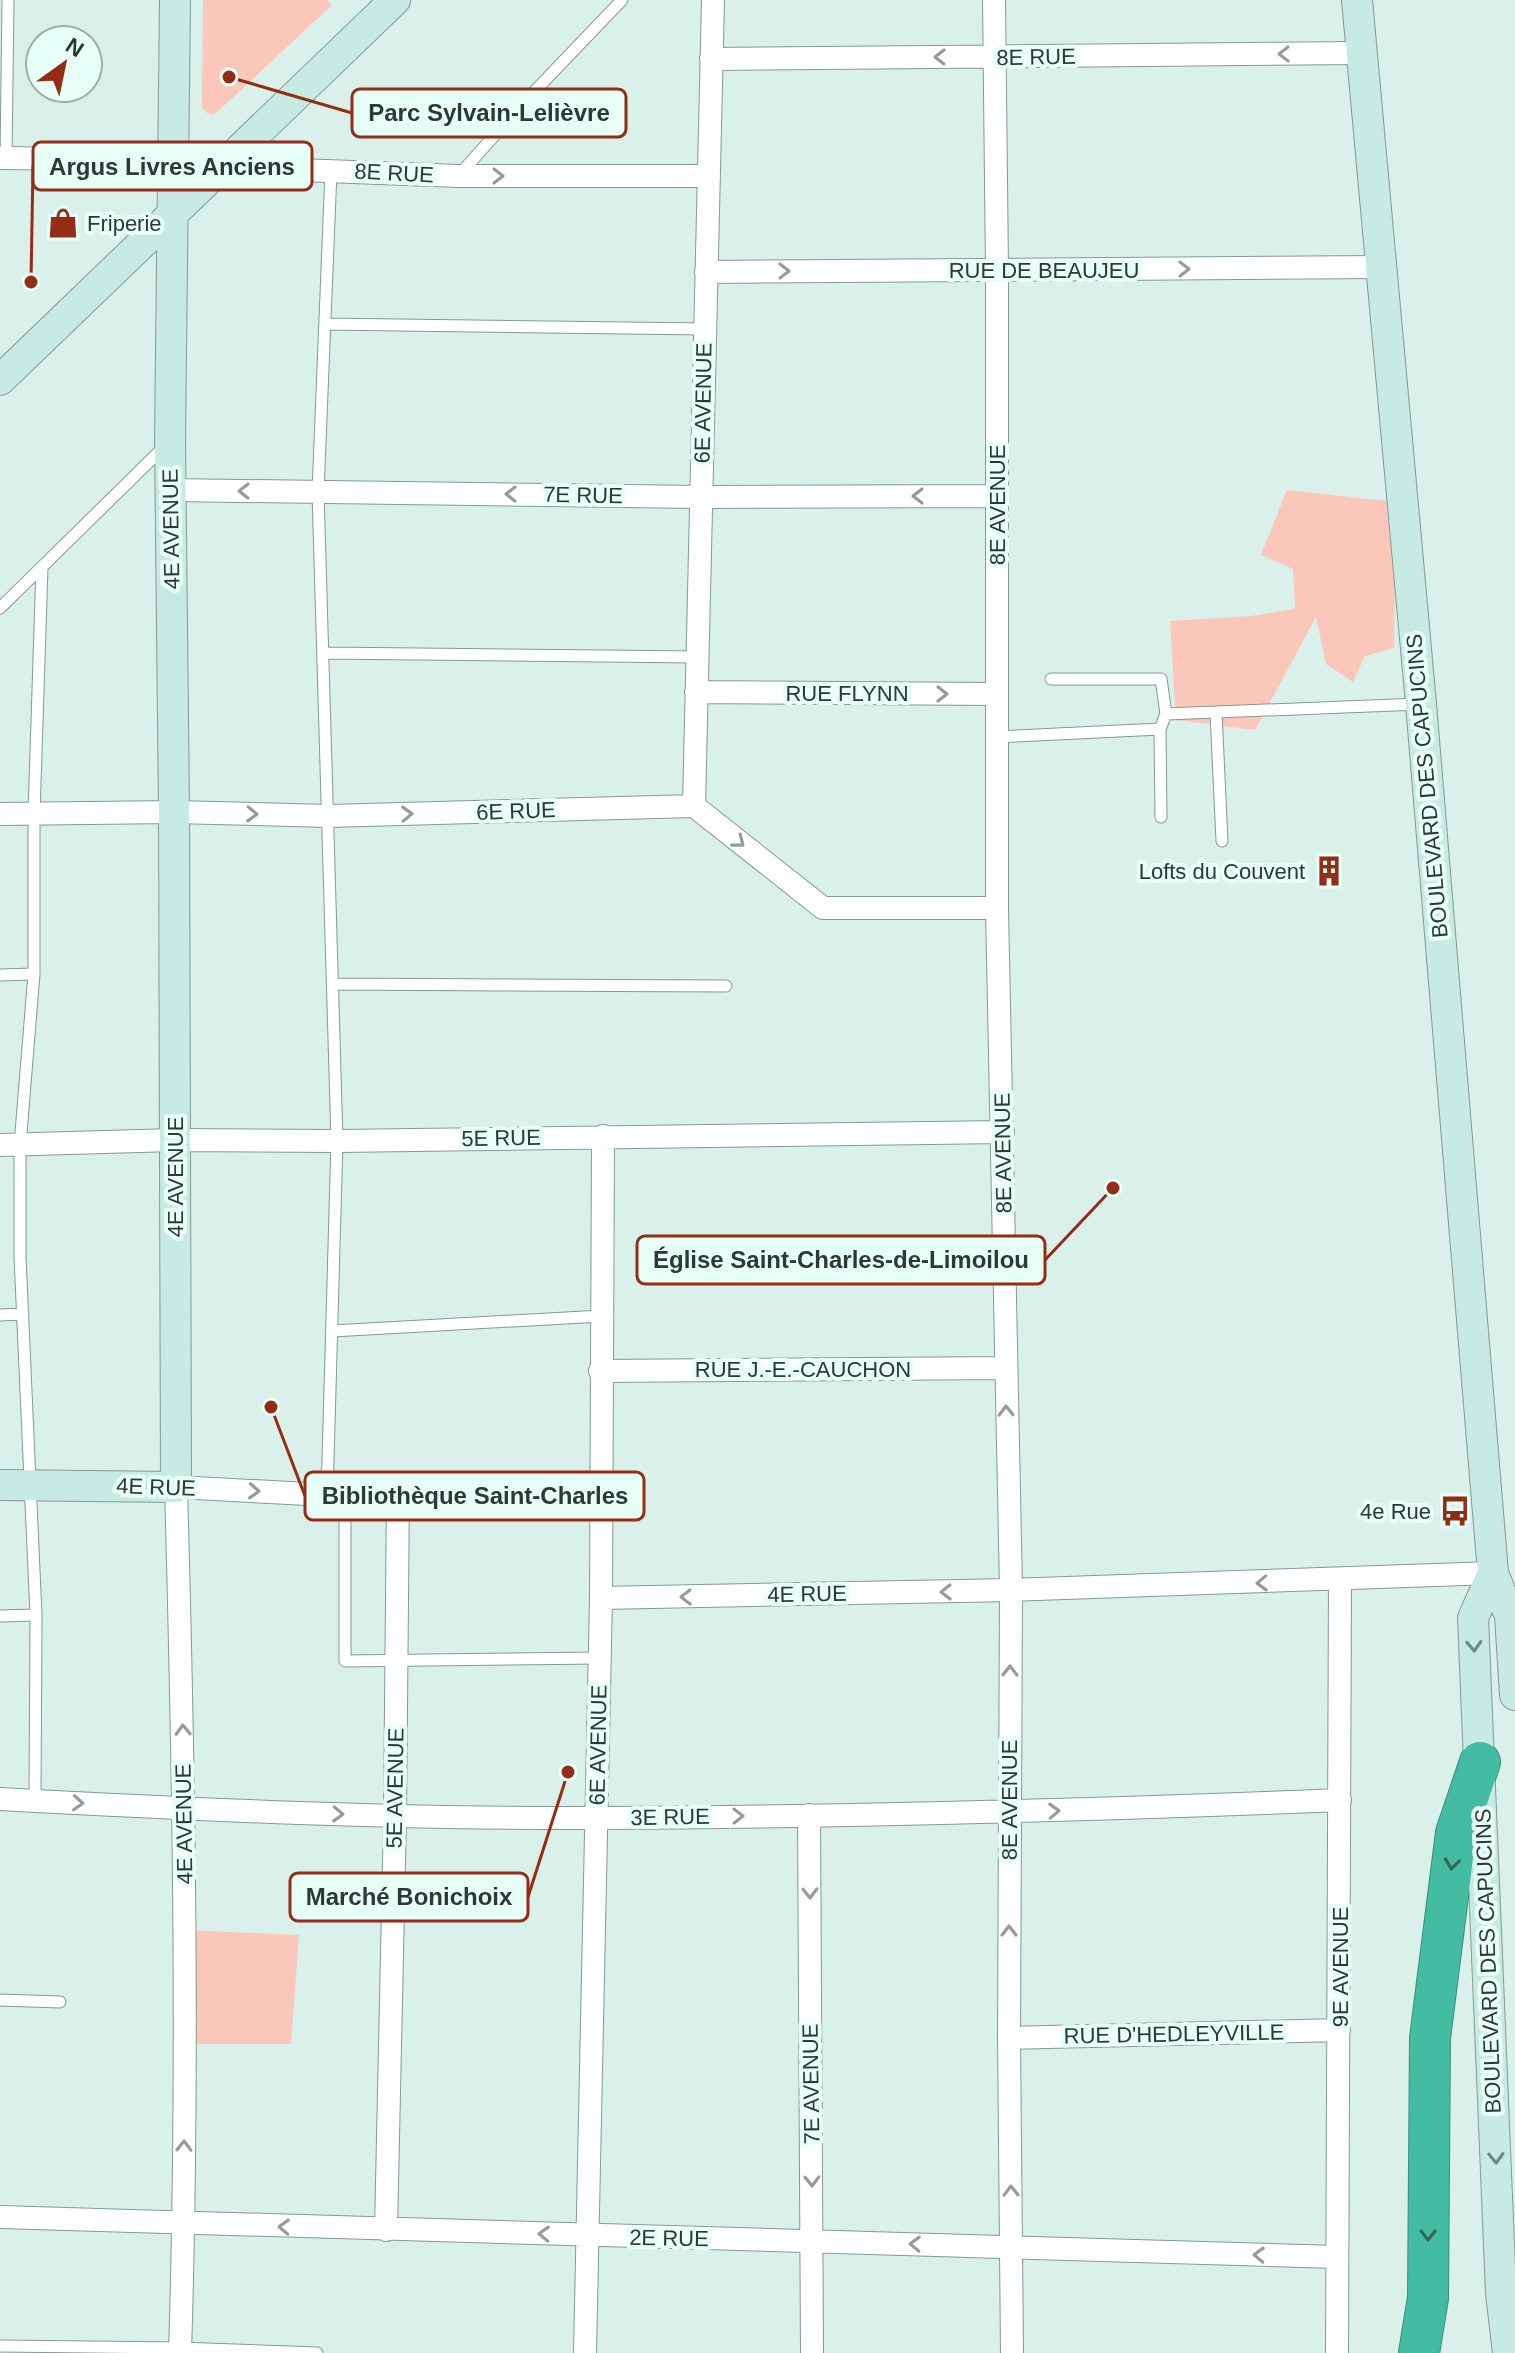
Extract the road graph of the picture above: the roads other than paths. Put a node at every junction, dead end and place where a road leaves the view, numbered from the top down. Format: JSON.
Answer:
{"nodes":[{"id":1,"x":8,"y":0,"type":"edge"},
{"id":2,"x":395,"y":0,"type":"edge"},
{"id":3,"x":622,"y":0,"type":"edge"},
{"id":4,"x":713,"y":0,"type":"edge"},
{"id":5,"x":994,"y":0,"type":"edge"},
{"id":6,"x":1357,"y":0,"type":"edge"},
{"id":7,"x":177,"y":2,"type":"edge"},
{"id":8,"x":1362,"y":53,"type":"junction"},
{"id":9,"x":995,"y":57,"type":"junction"},
{"id":10,"x":711,"y":59,"type":"junction"},
{"id":11,"x":2,"y":160,"type":"edge"},
{"id":12,"x":174,"y":160,"type":"junction"},
{"id":13,"x":224,"y":167,"type":"junction"},
{"id":14,"x":331,"y":171,"type":"junction"},
{"id":15,"x":458,"y":176,"type":"junction"},
{"id":16,"x":708,"y":176,"type":"junction"},
{"id":17,"x":173,"y":217,"type":"junction"},
{"id":18,"x":1382,"y":267,"type":"junction"},
{"id":19,"x":997,"y":271,"type":"junction"},
{"id":20,"x":706,"y":272,"type":"junction"},
{"id":21,"x":325,"y":324,"type":"junction"},
{"id":22,"x":705,"y":329,"type":"junction"},
{"id":23,"x":0,"y":380,"type":"edge"},
{"id":24,"x":170,"y":441,"type":"junction"},
{"id":25,"x":170,"y":490,"type":"junction"},
{"id":26,"x":318,"y":492,"type":"junction"},
{"id":27,"x":996,"y":496,"type":"junction"},
{"id":28,"x":701,"y":497,"type":"junction"},
{"id":29,"x":42,"y":567,"type":"junction"},
{"id":30,"x":0,"y":608,"type":"edge"},
{"id":31,"x":324,"y":653,"type":"junction"},
{"id":32,"x":697,"y":657,"type":"junction"},
{"id":33,"x":1051,"y":679,"type":"dead end"},
{"id":34,"x":696,"y":692,"type":"junction"},
{"id":35,"x":997,"y":694,"type":"junction"},
{"id":36,"x":1421,"y":704,"type":"junction"},
{"id":37,"x":1216,"y":712,"type":"junction"},
{"id":38,"x":1166,"y":714,"type":"junction"},
{"id":39,"x":1160,"y":729,"type":"junction"},
{"id":40,"x":997,"y":737,"type":"junction"},
{"id":41,"x":694,"y":806,"type":"junction"},
{"id":42,"x":174,"y":812,"type":"junction"},
{"id":43,"x":0,"y":814,"type":"edge"},
{"id":44,"x":34,"y":814,"type":"junction"},
{"id":45,"x":329,"y":816,"type":"junction"},
{"id":46,"x":1161,"y":817,"type":"dead end"},
{"id":47,"x":1222,"y":841,"type":"dead end"},
{"id":48,"x":997,"y":908,"type":"junction"},
{"id":49,"x":34,"y":974,"type":"junction"},
{"id":50,"x":0,"y":975,"type":"edge"},
{"id":51,"x":333,"y":984,"type":"junction"},
{"id":52,"x":726,"y":986,"type":"dead end"},
{"id":53,"x":1003,"y":1132,"type":"junction"},
{"id":54,"x":603,"y":1136,"type":"junction"},
{"id":55,"x":174,"y":1140,"type":"junction"},
{"id":56,"x":337,"y":1141,"type":"junction"},
{"id":57,"x":10,"y":1145,"type":"edge"},
{"id":58,"x":23,"y":1314,"type":"junction"},
{"id":59,"x":0,"y":1315,"type":"edge"},
{"id":60,"x":601,"y":1316,"type":"junction"},
{"id":61,"x":332,"y":1331,"type":"junction"},
{"id":62,"x":1005,"y":1368,"type":"junction"},
{"id":63,"x":600,"y":1371,"type":"junction"},
{"id":64,"x":31,"y":1484,"type":"junction"},
{"id":65,"x":0,"y":1485,"type":"edge"},
{"id":66,"x":601,"y":1486,"type":"junction"},
{"id":67,"x":176,"y":1487,"type":"junction"},
{"id":68,"x":398,"y":1490,"type":"junction"},
{"id":69,"x":336,"y":1494,"type":"junction"},
{"id":70,"x":1493,"y":1573,"type":"junction"},
{"id":71,"x":1340,"y":1580,"type":"junction"},
{"id":72,"x":1011,"y":1590,"type":"junction"},
{"id":73,"x":601,"y":1598,"type":"junction"},
{"id":74,"x":36,"y":1615,"type":"junction"},
{"id":75,"x":0,"y":1616,"type":"edge"},
{"id":76,"x":600,"y":1658,"type":"junction"},
{"id":77,"x":396,"y":1660,"type":"junction"},
{"id":78,"x":1515,"y":1695,"type":"edge"},
{"id":79,"x":1480,"y":1762,"type":"junction"},
{"id":80,"x":0,"y":1799,"type":"edge"},
{"id":81,"x":1340,"y":1800,"type":"junction"},
{"id":82,"x":35,"y":1801,"type":"junction"},
{"id":83,"x":185,"y":1808,"type":"junction"},
{"id":84,"x":1009,"y":1812,"type":"junction"},
{"id":85,"x":809,"y":1815,"type":"junction"},
{"id":86,"x":395,"y":1816,"type":"junction"},
{"id":87,"x":597,"y":1818,"type":"junction"},
{"id":88,"x":0,"y":2000,"type":"edge"},
{"id":89,"x":60,"y":2002,"type":"dead end"},
{"id":90,"x":1339,"y":2030,"type":"junction"},
{"id":91,"x":1009,"y":2038,"type":"junction"},
{"id":92,"x":0,"y":2217,"type":"edge"},
{"id":93,"x":184,"y":2224,"type":"junction"},
{"id":94,"x":386,"y":2230,"type":"junction"},
{"id":95,"x":587,"y":2236,"type":"junction"},
{"id":96,"x":813,"y":2241,"type":"junction"},
{"id":97,"x":1012,"y":2247,"type":"junction"},
{"id":98,"x":1337,"y":2257,"type":"junction"},
{"id":99,"x":1423,"y":2334,"type":"edge"},
{"id":100,"x":0,"y":2346,"type":"edge"},
{"id":101,"x":180,"y":2350,"type":"edge"},
{"id":102,"x":317,"y":2353,"type":"edge"},
{"id":103,"x":585,"y":2353,"type":"edge"},
{"id":104,"x":812,"y":2353,"type":"edge"},
{"id":105,"x":1012,"y":2353,"type":"edge"},
{"id":106,"x":1337,"y":2353,"type":"edge"},
{"id":107,"x":1508,"y":2353,"type":"edge"}],
"edges":[{"from":1,"to":11,"type":"lane"},
{"from":2,"to":13,"type":"main road"},
{"from":3,"to":15,"type":"lane"},
{"from":4,"to":10,"type":"street","name":"6E AVENUE"},
{"from":5,"to":9,"type":"street","name":"8E AVENUE"},
{"from":6,"to":8,"type":"main road","name":"BOULEVARD DES CAPUCINS"},
{"from":7,"to":12,"type":"main road","name":"4E AVENUE"},
{"from":8,"to":9,"type":"street","name":"8E RUE","one_way":true},
{"from":8,"to":18,"type":"main road","name":"BOULEVARD DES CAPUCINS"},
{"from":9,"to":10,"type":"street","name":"8E RUE","one_way":true},
{"from":9,"to":19,"type":"street","name":"8E AVENUE"},
{"from":10,"to":16,"type":"street","name":"6E AVENUE"},
{"from":11,"to":12,"type":"street"},
{"from":12,"to":17,"type":"main road","name":"4E AVENUE"},
{"from":13,"to":14,"type":"street","name":"8E RUE"},
{"from":13,"to":17,"type":"main road"},
{"from":14,"to":15,"type":"street","name":"8E RUE"},
{"from":14,"to":21,"type":"lane"},
{"from":15,"to":16,"type":"street","name":"8E RUE","one_way":true},
{"from":16,"to":20,"type":"street","name":"6E AVENUE"},
{"from":17,"to":23,"type":"main road"},
{"from":17,"to":24,"type":"main road","name":"4E AVENUE"},
{"from":19,"to":18,"type":"street","name":"RUE DE BEAUJEU","one_way":true},
{"from":18,"to":36,"type":"main road","name":"BOULEVARD DES CAPUCINS"},
{"from":20,"to":19,"type":"street","name":"RUE DE BEAUJEU","one_way":true},
{"from":19,"to":27,"type":"street","name":"8E AVENUE"},
{"from":20,"to":22,"type":"street","name":"6E AVENUE"},
{"from":21,"to":22,"type":"lane"},
{"from":21,"to":26,"type":"lane"},
{"from":22,"to":28,"type":"street","name":"6E AVENUE"},
{"from":24,"to":25,"type":"main road","name":"4E AVENUE"},
{"from":24,"to":29,"type":"lane"},
{"from":26,"to":25,"type":"street","name":"7E RUE","one_way":true},
{"from":25,"to":42,"type":"main road","name":"4E AVENUE"},
{"from":28,"to":26,"type":"street","name":"7E RUE","one_way":true},
{"from":26,"to":31,"type":"lane"},
{"from":27,"to":28,"type":"street","name":"7E RUE","one_way":true},
{"from":27,"to":35,"type":"street","name":"8E AVENUE"},
{"from":28,"to":32,"type":"street","name":"6E AVENUE"},
{"from":29,"to":30,"type":"lane"},
{"from":29,"to":44,"type":"lane"},
{"from":31,"to":32,"type":"lane"},
{"from":31,"to":45,"type":"lane"},
{"from":32,"to":34,"type":"street","name":"6E AVENUE"},
{"from":33,"to":38,"type":"lane"},
{"from":34,"to":35,"type":"street","name":"RUE FLYNN","one_way":true},
{"from":34,"to":41,"type":"street","name":"6E AVENUE"},
{"from":35,"to":40,"type":"street","name":"8E AVENUE"},
{"from":36,"to":37,"type":"lane"},
{"from":36,"to":70,"type":"main road","name":"BOULEVARD DES CAPUCINS"},
{"from":37,"to":38,"type":"lane"},
{"from":37,"to":47,"type":"lane"},
{"from":38,"to":39,"type":"lane"},
{"from":39,"to":40,"type":"lane"},
{"from":39,"to":46,"type":"lane"},
{"from":40,"to":48,"type":"street","name":"8E AVENUE"},
{"from":45,"to":41,"type":"street","name":"6E RUE","one_way":true},
{"from":41,"to":48,"type":"street","one_way":true},
{"from":42,"to":44,"type":"street","name":"6E RUE"},
{"from":42,"to":45,"type":"street","name":"6E RUE","one_way":true},
{"from":42,"to":55,"type":"main road","name":"4E AVENUE"},
{"from":43,"to":44,"type":"street","name":"6E RUE"},
{"from":44,"to":49,"type":"lane"},
{"from":45,"to":51,"type":"lane"},
{"from":48,"to":53,"type":"street","name":"8E AVENUE"},
{"from":49,"to":50,"type":"lane"},
{"from":49,"to":57,"type":"lane"},
{"from":51,"to":52,"type":"lane"},
{"from":51,"to":56,"type":"lane"},
{"from":53,"to":54,"type":"street","name":"5E RUE"},
{"from":53,"to":62,"type":"street","name":"8E AVENUE"},
{"from":54,"to":56,"type":"street","name":"5E RUE"},
{"from":54,"to":60,"type":"street","name":"6E AVENUE"},
{"from":55,"to":56,"type":"street","name":"5E RUE"},
{"from":55,"to":57,"type":"street","name":"5E RUE"},
{"from":55,"to":67,"type":"main road","name":"4E AVENUE"},
{"from":56,"to":61,"type":"lane"},
{"from":57,"to":58,"type":"lane"},
{"from":58,"to":59,"type":"lane"},
{"from":58,"to":64,"type":"lane"},
{"from":60,"to":61,"type":"lane"},
{"from":60,"to":63,"type":"street","name":"6E AVENUE"},
{"from":61,"to":69,"type":"lane"},
{"from":62,"to":63,"type":"street","name":"RUE J.-E.-CAUCHON"},
{"from":72,"to":62,"type":"street","name":"8E AVENUE","one_way":true},
{"from":63,"to":66,"type":"street","name":"6E AVENUE"},
{"from":64,"to":65,"type":"main road","name":"4E RUE"},
{"from":64,"to":67,"type":"main road","name":"4E RUE"},
{"from":64,"to":74,"type":"lane"},
{"from":66,"to":68,"type":"street","name":"4E RUE"},
{"from":66,"to":73,"type":"street","name":"6E AVENUE"},
{"from":67,"to":69,"type":"street","name":"4E RUE","one_way":true},
{"from":83,"to":67,"type":"street","name":"4E AVENUE","one_way":true},
{"from":68,"to":69,"type":"street","name":"4E RUE"},
{"from":68,"to":77,"type":"street","name":"5E AVENUE"},
{"from":69,"to":77,"type":"lane"},
{"from":70,"to":71,"type":"street","name":"4E RUE"},
{"from":70,"to":78,"type":"main road","name":"BOULEVARD DES CAPUCINS"},
{"from":70,"to":79,"type":"main road","name":"BOULEVARD DES CAPUCINS","one_way":true},
{"from":71,"to":72,"type":"street","name":"4E RUE","one_way":true},
{"from":71,"to":81,"type":"street","name":"9E AVENUE"},
{"from":72,"to":73,"type":"street","name":"4E RUE","one_way":true},
{"from":84,"to":72,"type":"street","name":"8E AVENUE","one_way":true},
{"from":73,"to":76,"type":"street","name":"6E AVENUE"},
{"from":74,"to":75,"type":"lane"},
{"from":74,"to":82,"type":"lane"},
{"from":76,"to":77,"type":"lane"},
{"from":76,"to":87,"type":"street","name":"6E AVENUE"},
{"from":77,"to":86,"type":"street","name":"5E AVENUE"},
{"from":79,"to":99,"type":"highway","one_way":true},
{"from":79,"to":107,"type":"main road","name":"BOULEVARD DES CAPUCINS","one_way":true},
{"from":80,"to":82,"type":"street","name":"3E RUE"},
{"from":84,"to":81,"type":"street","name":"3E RUE","one_way":true},
{"from":81,"to":90,"type":"street","name":"9E AVENUE"},
{"from":82,"to":83,"type":"street","name":"3E RUE","one_way":true},
{"from":83,"to":86,"type":"street","name":"3E RUE","one_way":true},
{"from":93,"to":83,"type":"street","name":"4E AVENUE","one_way":true},
{"from":84,"to":85,"type":"street","name":"3E RUE"},
{"from":91,"to":84,"type":"street","name":"8E AVENUE","one_way":true},
{"from":87,"to":85,"type":"street","name":"3E RUE","one_way":true},
{"from":85,"to":96,"type":"street","name":"7E AVENUE","one_way":true},
{"from":86,"to":87,"type":"street","name":"3E RUE"},
{"from":86,"to":94,"type":"street","name":"5E AVENUE"},
{"from":87,"to":95,"type":"street","name":"6E AVENUE"},
{"from":88,"to":89,"type":"lane"},
{"from":90,"to":91,"type":"street","name":"RUE D'HEDLEYVILLE"},
{"from":90,"to":98,"type":"street","name":"9E AVENUE"},
{"from":97,"to":91,"type":"street","name":"8E AVENUE","one_way":true},
{"from":92,"to":93,"type":"street","name":"2E RUE"},
{"from":94,"to":93,"type":"street","name":"2E RUE","one_way":true},
{"from":93,"to":101,"type":"street","name":"4E AVENUE"},
{"from":95,"to":94,"type":"street","name":"2E RUE","one_way":true},
{"from":95,"to":96,"type":"street","name":"2E RUE"},
{"from":95,"to":103,"type":"street","name":"6E AVENUE"},
{"from":97,"to":96,"type":"street","name":"2E RUE","one_way":true},
{"from":96,"to":104,"type":"street","name":"7E AVENUE"},
{"from":98,"to":97,"type":"street","name":"2E RUE","one_way":true},
{"from":97,"to":105,"type":"street","name":"8E AVENUE"},
{"from":98,"to":106,"type":"street","name":"9E AVENUE"},
{"from":100,"to":101,"type":"lane"},
{"from":101,"to":102,"type":"lane"}]}
